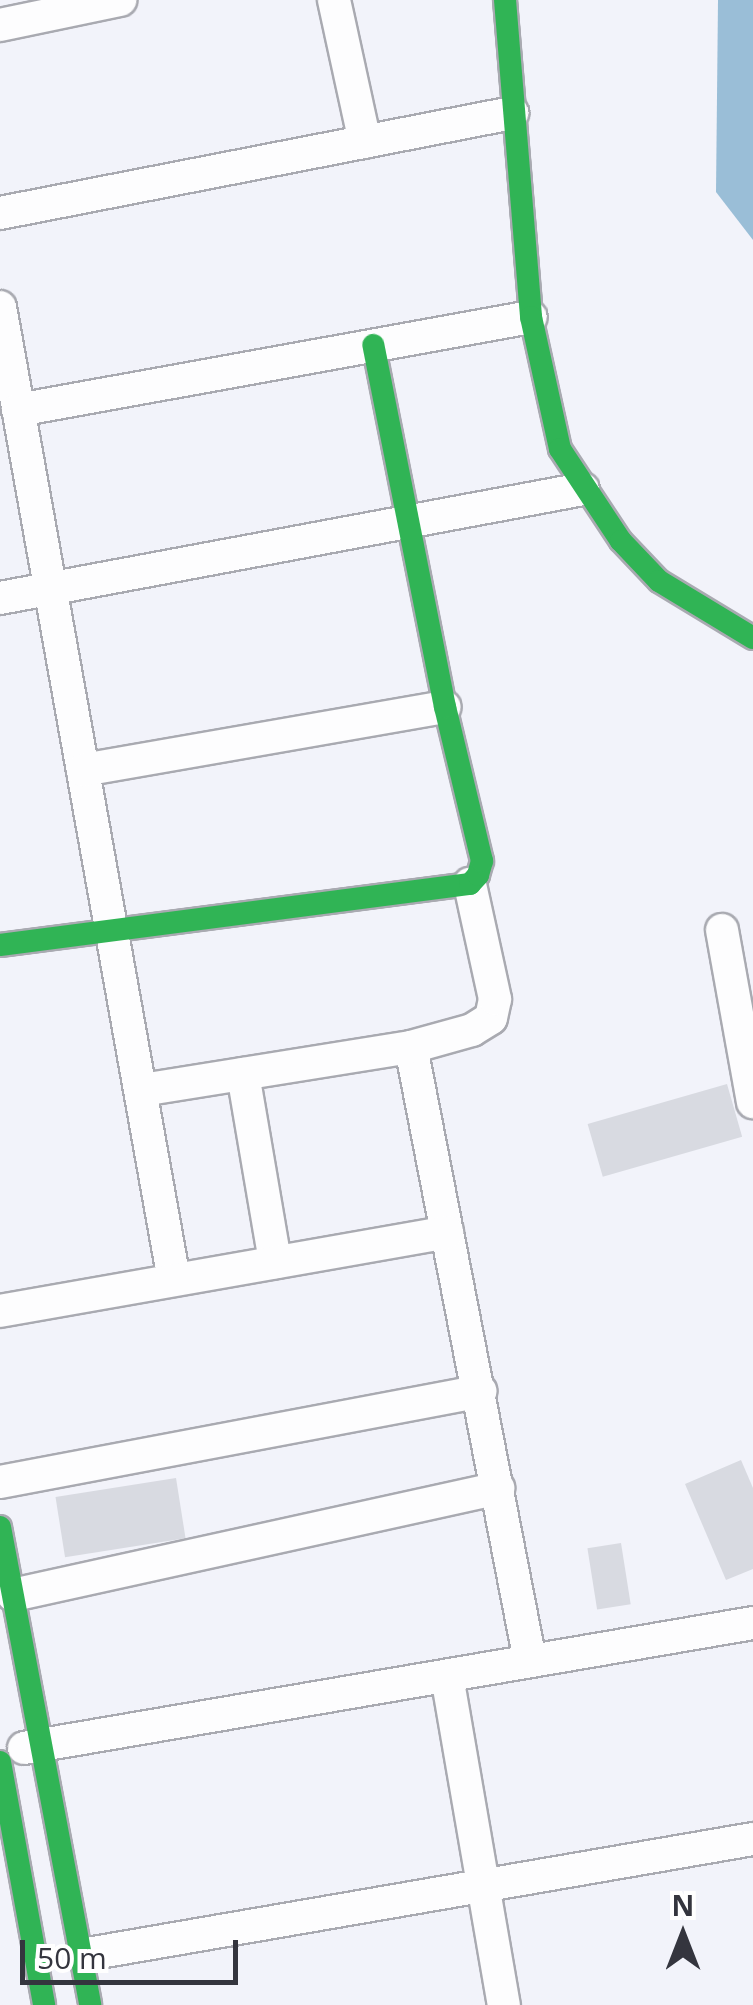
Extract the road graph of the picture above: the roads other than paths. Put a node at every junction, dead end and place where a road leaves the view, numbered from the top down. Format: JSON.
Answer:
{"nodes":[{"id":1,"x":120,"y":0,"type":"edge"},
{"id":2,"x":334,"y":0,"type":"edge"},
{"id":3,"x":505,"y":0,"type":"edge"},
{"id":4,"x":0,"y":25,"type":"edge"},
{"id":5,"x":512,"y":114,"type":"junction"},
{"id":6,"x":365,"y":142,"type":"junction"},
{"id":7,"x":0,"y":213,"type":"edge"},
{"id":8,"x":0,"y":307,"type":"edge"},
{"id":9,"x":531,"y":317,"type":"junction"},
{"id":10,"x":373,"y":345,"type":"junction"},
{"id":11,"x":18,"y":410,"type":"junction"},
{"id":12,"x":583,"y":489,"type":"junction"},
{"id":13,"x":409,"y":522,"type":"junction"},
{"id":14,"x":51,"y":590,"type":"junction"},
{"id":15,"x":0,"y":598,"type":"edge"},
{"id":16,"x":753,"y":638,"type":"edge"},
{"id":17,"x":444,"y":707,"type":"junction"},
{"id":18,"x":83,"y":770,"type":"junction"},
{"id":19,"x":470,"y":884,"type":"junction"},
{"id":20,"x":115,"y":928,"type":"junction"},
{"id":21,"x":722,"y":930,"type":"dead end"},
{"id":22,"x":0,"y":945,"type":"edge"},
{"id":23,"x":410,"y":1047,"type":"junction"},
{"id":24,"x":243,"y":1074,"type":"junction"},
{"id":25,"x":142,"y":1090,"type":"junction"},
{"id":26,"x":753,"y":1102,"type":"edge"},
{"id":27,"x":447,"y":1232,"type":"junction"},
{"id":28,"x":275,"y":1262,"type":"junction"},
{"id":29,"x":174,"y":1280,"type":"junction"},
{"id":30,"x":0,"y":1311,"type":"edge"},
{"id":31,"x":480,"y":1391,"type":"junction"},
{"id":32,"x":0,"y":1482,"type":"edge"},
{"id":33,"x":498,"y":1488,"type":"junction"},
{"id":34,"x":0,"y":1527,"type":"edge"},
{"id":35,"x":13,"y":1596,"type":"junction"},
{"id":36,"x":753,"y":1624,"type":"edge"},
{"id":37,"x":530,"y":1661,"type":"junction"},
{"id":38,"x":447,"y":1676,"type":"junction"},
{"id":39,"x":28,"y":1678,"type":"junction"},
{"id":40,"x":0,"y":1683,"type":"edge"},
{"id":41,"x":40,"y":1745,"type":"junction"},
{"id":42,"x":0,"y":1752,"type":"edge"},
{"id":43,"x":0,"y":1762,"type":"edge"},
{"id":44,"x":753,"y":1839,"type":"edge"},
{"id":45,"x":484,"y":1886,"type":"junction"},
{"id":46,"x":15,"y":1922,"type":"edge"},
{"id":47,"x":82,"y":1956,"type":"junction"},
{"id":48,"x":44,"y":2005,"type":"edge"},
{"id":49,"x":90,"y":2005,"type":"edge"},
{"id":50,"x":504,"y":2005,"type":"edge"}],
"edges":[{"from":1,"to":4,"type":"street"},
{"from":2,"to":6,"type":"street"},
{"from":3,"to":5,"type":"main road"},
{"from":5,"to":6,"type":"street"},
{"from":5,"to":9,"type":"main road"},
{"from":6,"to":7,"type":"street"},
{"from":8,"to":11,"type":"street"},
{"from":9,"to":10,"type":"street"},
{"from":9,"to":12,"type":"main road"},
{"from":10,"to":11,"type":"street"},
{"from":10,"to":13,"type":"main road"},
{"from":11,"to":14,"type":"street"},
{"from":12,"to":13,"type":"street"},
{"from":12,"to":16,"type":"main road"},
{"from":13,"to":14,"type":"street"},
{"from":13,"to":17,"type":"main road"},
{"from":14,"to":15,"type":"street"},
{"from":14,"to":18,"type":"street"},
{"from":17,"to":18,"type":"street"},
{"from":17,"to":19,"type":"main road"},
{"from":18,"to":20,"type":"street"},
{"from":19,"to":20,"type":"main road"},
{"from":19,"to":23,"type":"street"},
{"from":20,"to":22,"type":"main road"},
{"from":20,"to":25,"type":"street"},
{"from":21,"to":26,"type":"street"},
{"from":23,"to":24,"type":"street"},
{"from":23,"to":27,"type":"street"},
{"from":24,"to":25,"type":"street"},
{"from":24,"to":28,"type":"street"},
{"from":25,"to":29,"type":"street"},
{"from":27,"to":28,"type":"street"},
{"from":27,"to":31,"type":"street"},
{"from":28,"to":29,"type":"street"},
{"from":29,"to":30,"type":"street"},
{"from":31,"to":32,"type":"street"},
{"from":31,"to":33,"type":"street"},
{"from":33,"to":35,"type":"street"},
{"from":33,"to":37,"type":"street"},
{"from":34,"to":35,"type":"main road"},
{"from":35,"to":39,"type":"main road"},
{"from":36,"to":37,"type":"street"},
{"from":37,"to":38,"type":"street"},
{"from":38,"to":41,"type":"street"},
{"from":38,"to":45,"type":"street"},
{"from":39,"to":40,"type":"main road"},
{"from":39,"to":41,"type":"main road"},
{"from":41,"to":42,"type":"street"},
{"from":41,"to":47,"type":"main road"},
{"from":43,"to":46,"type":"main road"},
{"from":44,"to":45,"type":"street"},
{"from":45,"to":47,"type":"street"},
{"from":45,"to":50,"type":"street"},
{"from":46,"to":48,"type":"main road"},
{"from":47,"to":49,"type":"main road"}]}
